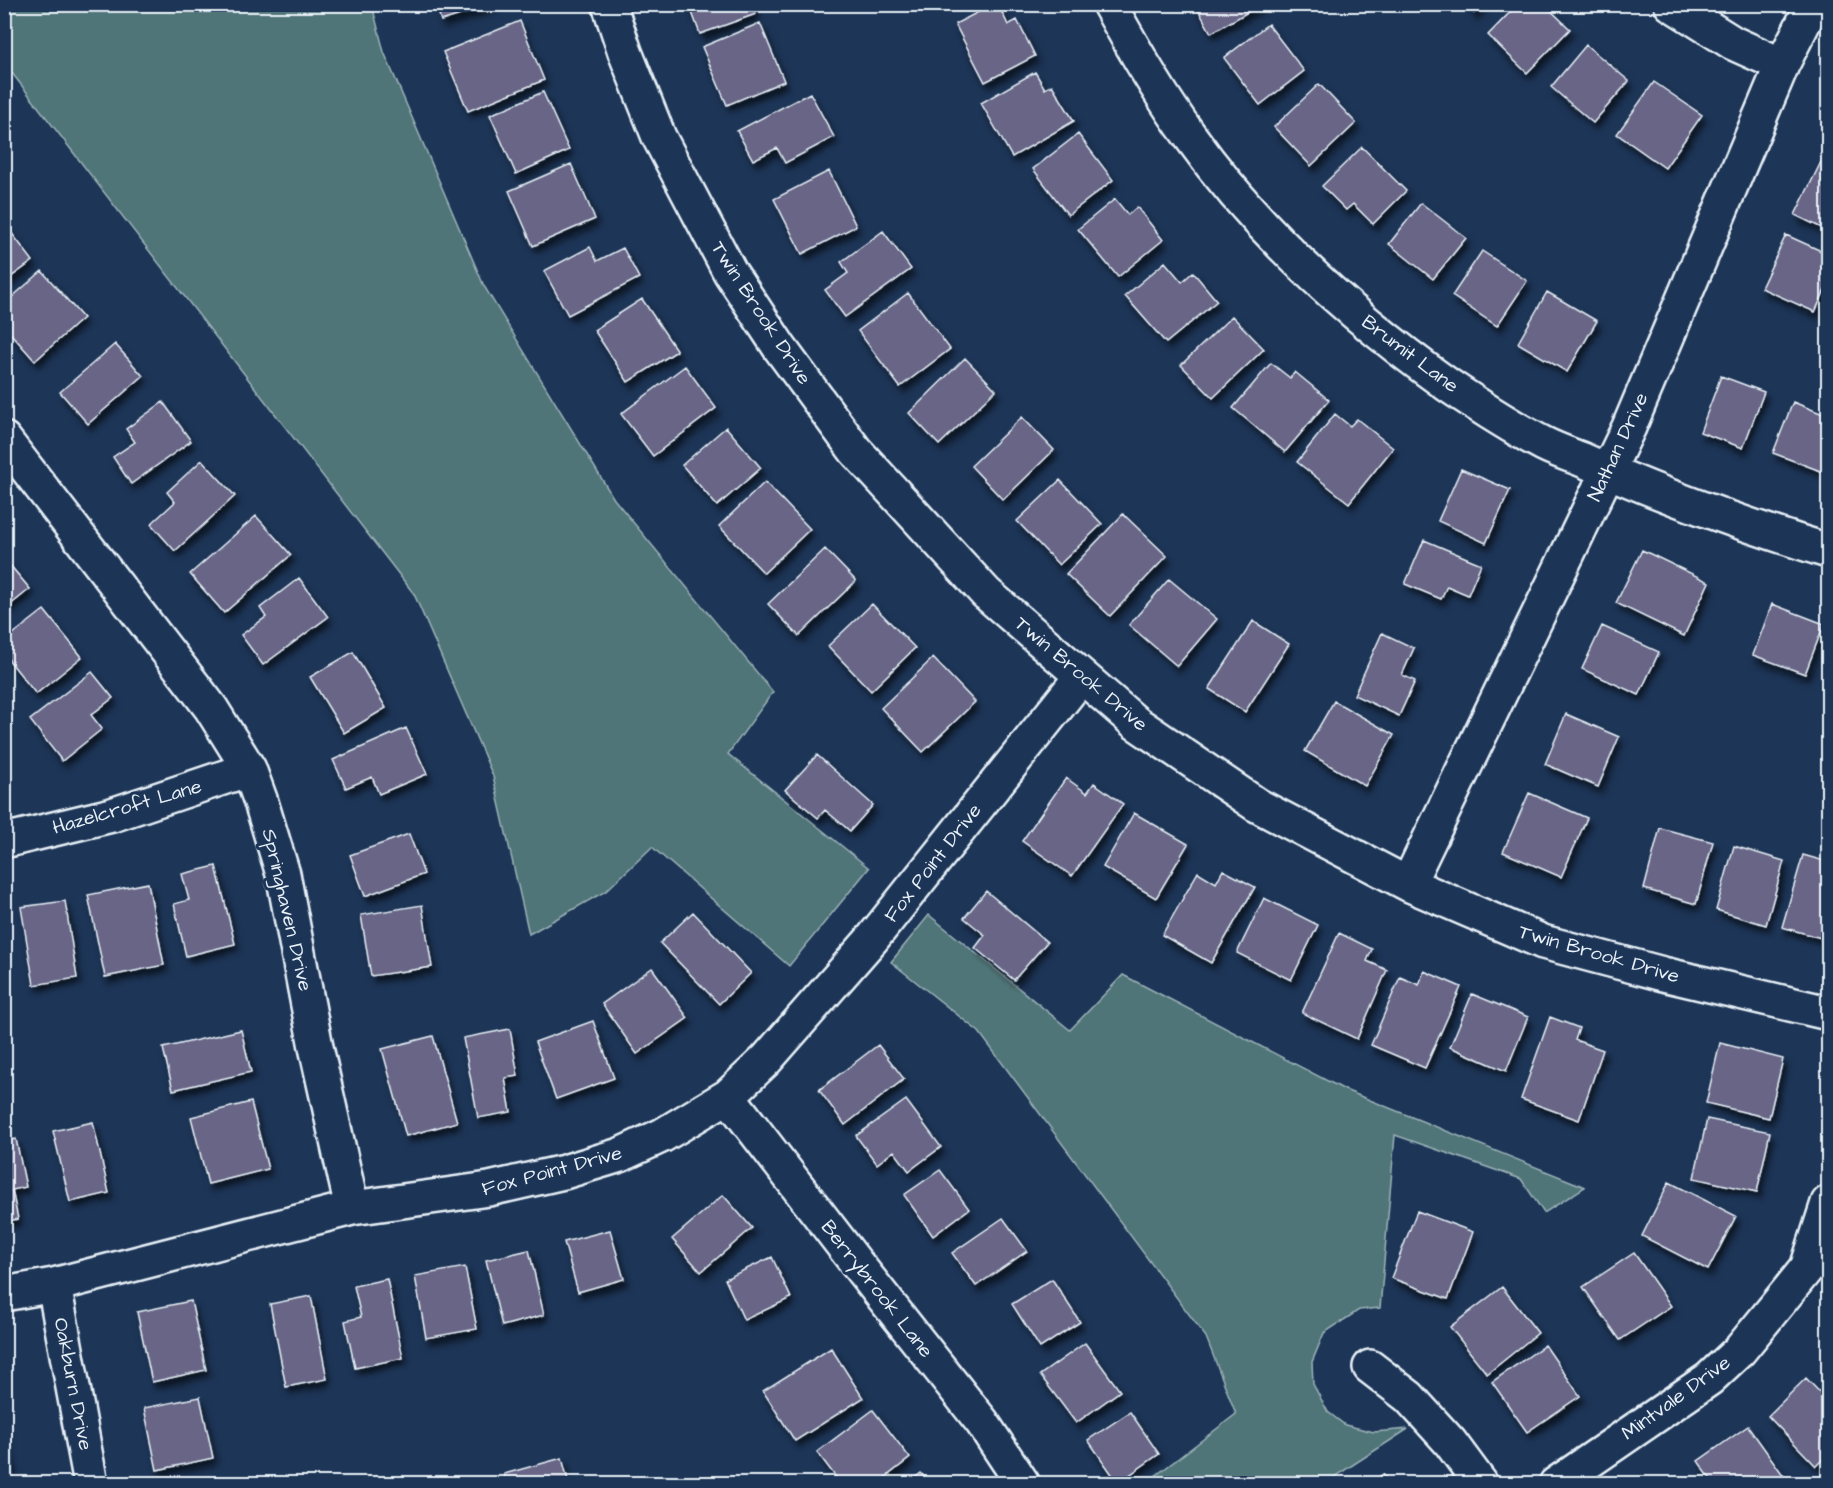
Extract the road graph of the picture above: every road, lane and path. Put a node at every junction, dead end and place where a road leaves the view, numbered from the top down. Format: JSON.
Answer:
{"nodes":[{"id":1,"x":609,"y":4,"type":"edge"},
{"id":2,"x":1109,"y":4,"type":"edge"},
{"id":3,"x":1671,"y":4,"type":"edge"},
{"id":4,"x":1813,"y":4,"type":"edge"},
{"id":5,"x":1782,"y":65,"type":"junction"},
{"id":6,"x":4,"y":440,"type":"edge"},
{"id":7,"x":1607,"y":471,"type":"junction"},
{"id":8,"x":1828,"y":550,"type":"edge"},
{"id":9,"x":1081,"y":676,"type":"junction"},
{"id":10,"x":249,"y":769,"type":"junction"},
{"id":11,"x":4,"y":841,"type":"edge"},
{"id":12,"x":1408,"y":884,"type":"junction"},
{"id":13,"x":1828,"y":1013,"type":"edge"},
{"id":14,"x":728,"y":1096,"type":"junction"},
{"id":15,"x":1828,"y":1203,"type":"edge"},
{"id":16,"x":352,"y":1208,"type":"junction"},
{"id":17,"x":54,"y":1285,"type":"junction"},
{"id":18,"x":4,"y":1294,"type":"edge"},
{"id":19,"x":1370,"y":1367,"type":"dead end"},
{"id":20,"x":91,"y":1484,"type":"edge"},
{"id":21,"x":1023,"y":1484,"type":"edge"},
{"id":22,"x":1482,"y":1484,"type":"edge"},
{"id":23,"x":1556,"y":1484,"type":"edge"}],
"edges":[{"from":1,"to":9,"type":"street","name":"Twin Brook Drive"},
{"from":2,"to":7,"type":"street","name":"Brumit Lane"},
{"from":3,"to":5,"type":"street"},
{"from":4,"to":5,"type":"street","name":"Nathan Drive"},
{"from":5,"to":7,"type":"street","name":"Nathan Drive"},
{"from":6,"to":10,"type":"street","name":"Springhaven Drive"},
{"from":7,"to":8,"type":"street","name":"Brumit Lane"},
{"from":7,"to":12,"type":"street","name":"Nathan Drive"},
{"from":9,"to":12,"type":"street","name":"Twin Brook Drive"},
{"from":9,"to":14,"type":"street","name":"Fox Point Drive"},
{"from":10,"to":11,"type":"street","name":"Hazelcroft Lane"},
{"from":10,"to":16,"type":"street","name":"Springhaven Drive"},
{"from":12,"to":13,"type":"street","name":"Twin Brook Drive"},
{"from":14,"to":16,"type":"street","name":"Fox Point Drive"},
{"from":14,"to":21,"type":"street","name":"Berrybrook Lane"},
{"from":15,"to":23,"type":"street","name":"Mintvale Drive"},
{"from":16,"to":17,"type":"street","name":"Fox Point Drive"},
{"from":17,"to":18,"type":"street","name":"Fox Point Drive"},
{"from":17,"to":20,"type":"street","name":"Oakburn Drive"},
{"from":19,"to":22,"type":"street"}]}
